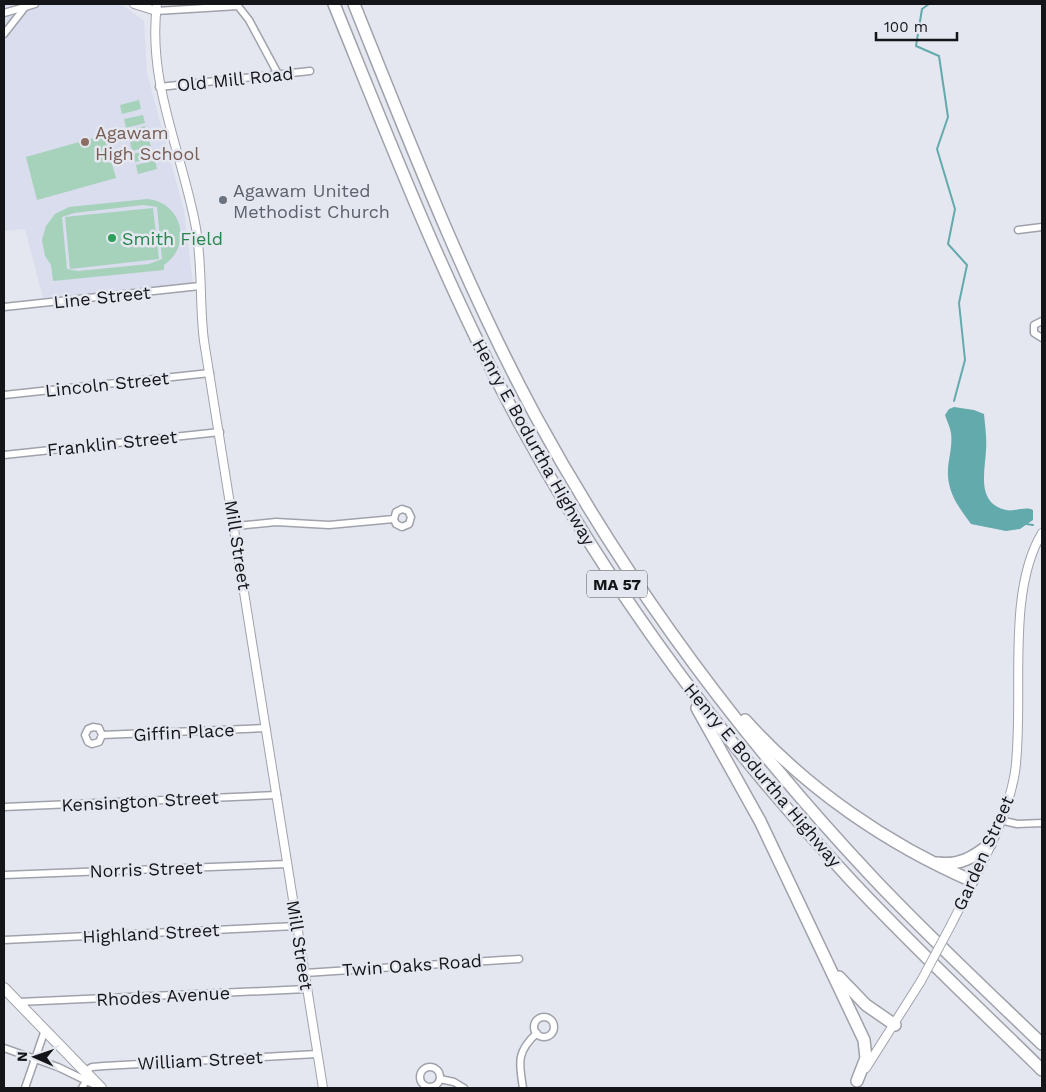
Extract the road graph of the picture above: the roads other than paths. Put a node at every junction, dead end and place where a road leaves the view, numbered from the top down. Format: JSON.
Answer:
{"nodes":[{"id":1,"x":36,"y":4,"type":"edge"},
{"id":2,"x":134,"y":4,"type":"edge"},
{"id":3,"x":334,"y":4,"type":"edge"},
{"id":4,"x":354,"y":4,"type":"edge"},
{"id":5,"x":26,"y":6,"type":"junction"},
{"id":6,"x":157,"y":7,"type":"edge"},
{"id":7,"x":4,"y":13,"type":"edge"},
{"id":8,"x":4,"y":34,"type":"edge"},
{"id":9,"x":310,"y":71,"type":"dead end"},
{"id":10,"x":278,"y":74,"type":"junction"},
{"id":11,"x":159,"y":87,"type":"junction"},
{"id":12,"x":1042,"y":227,"type":"edge"},
{"id":13,"x":1018,"y":230,"type":"dead end"},
{"id":14,"x":200,"y":286,"type":"junction"},
{"id":15,"x":4,"y":307,"type":"edge"},
{"id":16,"x":1042,"y":321,"type":"edge"},
{"id":17,"x":1042,"y":338,"type":"edge"},
{"id":18,"x":210,"y":372,"type":"junction"},
{"id":19,"x":4,"y":395,"type":"edge"},
{"id":20,"x":220,"y":432,"type":"junction"},
{"id":21,"x":4,"y":455,"type":"edge"},
{"id":22,"x":394,"y":519,"type":"dead end"},
{"id":23,"x":236,"y":526,"type":"junction"},
{"id":24,"x":1042,"y":533,"type":"edge"},
{"id":25,"x":650,"y":601,"type":"junction"},
{"id":26,"x":659,"y":645,"type":"junction"},
{"id":27,"x":266,"y":728,"type":"junction"},
{"id":28,"x":102,"y":735,"type":"dead end"},
{"id":29,"x":277,"y":795,"type":"junction"},
{"id":30,"x":4,"y":807,"type":"edge"},
{"id":31,"x":1000,"y":820,"type":"junction"},
{"id":32,"x":1042,"y":824,"type":"edge"},
{"id":33,"x":990,"y":844,"type":"junction"},
{"id":34,"x":920,"y":857,"type":"junction"},
{"id":35,"x":287,"y":864,"type":"junction"},
{"id":36,"x":4,"y":875,"type":"edge"},
{"id":37,"x":972,"y":881,"type":"junction"},
{"id":38,"x":297,"y":926,"type":"junction"},
{"id":39,"x":4,"y":940,"type":"edge"},
{"id":40,"x":820,"y":946,"type":"junction"},
{"id":41,"x":519,"y":959,"type":"dead end"},
{"id":42,"x":305,"y":973,"type":"junction"},
{"id":43,"x":4,"y":988,"type":"edge"},
{"id":44,"x":307,"y":988,"type":"junction"},
{"id":45,"x":18,"y":1002,"type":"junction"},
{"id":46,"x":895,"y":1025,"type":"junction"},
{"id":47,"x":45,"y":1030,"type":"junction"},
{"id":48,"x":536,"y":1033,"type":"dead end"},
{"id":49,"x":1042,"y":1044,"type":"edge"},
{"id":50,"x":4,"y":1048,"type":"edge"},
{"id":51,"x":318,"y":1054,"type":"junction"},
{"id":52,"x":34,"y":1058,"type":"junction"},
{"id":53,"x":1042,"y":1070,"type":"edge"},
{"id":54,"x":85,"y":1076,"type":"junction"},
{"id":55,"x":440,"y":1079,"type":"dead end"},
{"id":56,"x":855,"y":1084,"type":"edge"},
{"id":57,"x":24,"y":1088,"type":"edge"},
{"id":58,"x":82,"y":1088,"type":"edge"},
{"id":59,"x":101,"y":1088,"type":"edge"},
{"id":60,"x":323,"y":1088,"type":"edge"},
{"id":61,"x":464,"y":1088,"type":"edge"},
{"id":62,"x":523,"y":1088,"type":"edge"}],
"edges":[{"from":1,"to":5,"type":"street"},
{"from":2,"to":6,"type":"street"},
{"from":3,"to":26,"type":"highway","name":"Henry E Bodurtha Highway","number":"MA 57"},
{"from":4,"to":25,"type":"highway","name":"Henry E Bodurtha Highway","number":"MA 57"},
{"from":5,"to":7,"type":"street"},
{"from":5,"to":8,"type":"street"},
{"from":6,"to":10,"type":"street"},
{"from":6,"to":11,"type":"street","name":"Mill Street"},
{"from":9,"to":10,"type":"street","name":"Old Mill Road"},
{"from":10,"to":11,"type":"street","name":"Old Mill Road"},
{"from":11,"to":14,"type":"street","name":"Mill Street"},
{"from":12,"to":13,"type":"street"},
{"from":14,"to":15,"type":"street","name":"Line Street"},
{"from":14,"to":18,"type":"street","name":"Mill Street"},
{"from":16,"to":17,"type":"street"},
{"from":18,"to":19,"type":"street","name":"Lincoln Street"},
{"from":18,"to":20,"type":"street","name":"Mill Street"},
{"from":20,"to":21,"type":"street","name":"Franklin Street"},
{"from":20,"to":23,"type":"street","name":"Mill Street"},
{"from":22,"to":23,"type":"street"},
{"from":23,"to":27,"type":"street","name":"Mill Street"},
{"from":24,"to":31,"type":"street","name":"Garden Street"},
{"from":25,"to":34,"type":"highway"},
{"from":25,"to":49,"type":"highway","name":"Henry E Bodurtha Highway","number":"MA 57"},
{"from":26,"to":40,"type":"highway"},
{"from":26,"to":53,"type":"highway","name":"Henry E Bodurtha Highway","number":"MA 57"},
{"from":27,"to":28,"type":"street","name":"Giffin Place"},
{"from":27,"to":29,"type":"street","name":"Mill Street"},
{"from":29,"to":30,"type":"street","name":"Kensington Street"},
{"from":29,"to":35,"type":"street","name":"Mill Street"},
{"from":31,"to":32,"type":"street"},
{"from":31,"to":33,"type":"street","name":"Garden Street"},
{"from":33,"to":34,"type":"highway"},
{"from":33,"to":37,"type":"street","name":"Garden Street"},
{"from":34,"to":37,"type":"highway"},
{"from":35,"to":36,"type":"street","name":"Norris Street"},
{"from":35,"to":38,"type":"street","name":"Mill Street"},
{"from":37,"to":46,"type":"street","name":"Garden Street","bridge":true},
{"from":38,"to":39,"type":"street","name":"Highland Street"},
{"from":38,"to":42,"type":"street","name":"Mill Street"},
{"from":40,"to":46,"type":"highway"},
{"from":40,"to":56,"type":"highway"},
{"from":41,"to":42,"type":"street","name":"Twin Oaks Road"},
{"from":42,"to":44,"type":"street","name":"Mill Street"},
{"from":43,"to":45,"type":"main road"},
{"from":44,"to":45,"type":"street","name":"Rhodes Avenue"},
{"from":44,"to":51,"type":"street","name":"Mill Street"},
{"from":45,"to":47,"type":"main road"},
{"from":46,"to":56,"type":"street","name":"Garden Street"},
{"from":47,"to":52,"type":"street"},
{"from":47,"to":54,"type":"main road"},
{"from":48,"to":62,"type":"street"},
{"from":50,"to":52,"type":"street"},
{"from":51,"to":54,"type":"street","name":"William Street"},
{"from":51,"to":60,"type":"street","name":"Mill Street"},
{"from":52,"to":54,"type":"street"},
{"from":52,"to":57,"type":"street"},
{"from":54,"to":58,"type":"street"},
{"from":54,"to":59,"type":"main road"},
{"from":55,"to":61,"type":"street"}]}
